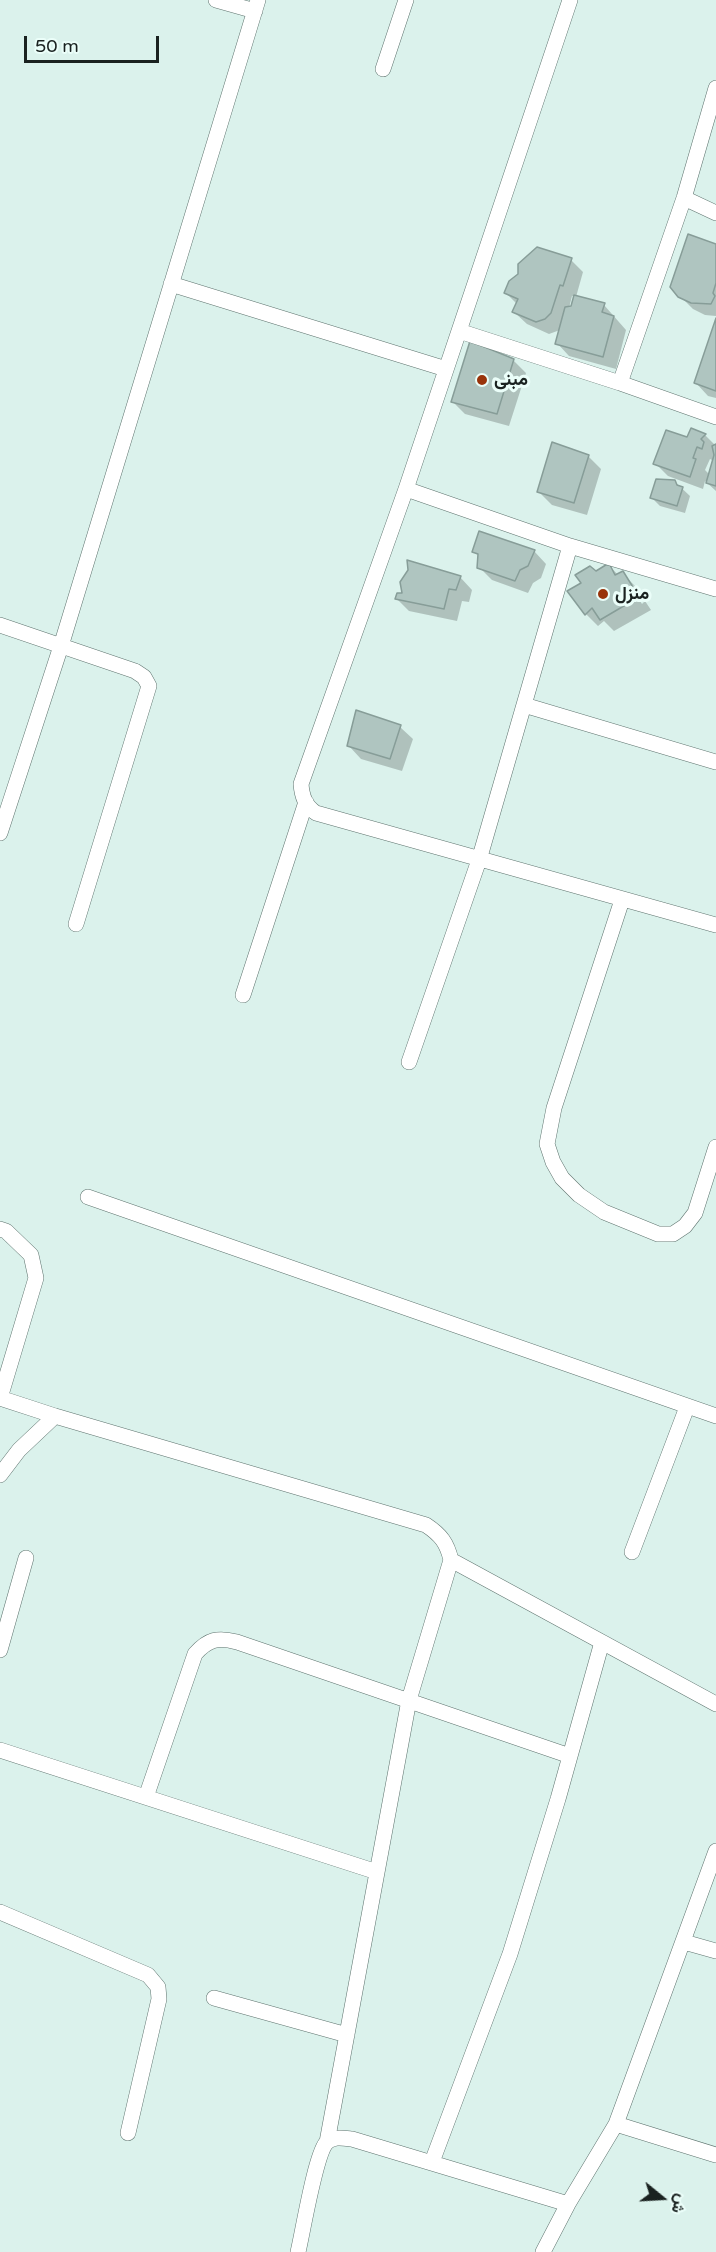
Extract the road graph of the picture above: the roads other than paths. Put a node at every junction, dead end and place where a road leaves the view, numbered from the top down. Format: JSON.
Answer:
{"nodes":[{"id":1,"x":216,"y":0,"type":"edge"},
{"id":2,"x":406,"y":0,"type":"edge"},
{"id":3,"x":570,"y":0,"type":"edge"},
{"id":4,"x":257,"y":5,"type":"edge"},
{"id":5,"x":383,"y":69,"type":"dead end"},
{"id":6,"x":716,"y":88,"type":"edge"},
{"id":7,"x":684,"y":198,"type":"junction"},
{"id":8,"x":716,"y":213,"type":"edge"},
{"id":9,"x":171,"y":284,"type":"junction"},
{"id":10,"x":459,"y":331,"type":"junction"},
{"id":11,"x":447,"y":369,"type":"junction"},
{"id":12,"x":620,"y":383,"type":"junction"},
{"id":13,"x":716,"y":417,"type":"edge"},
{"id":14,"x":406,"y":489,"type":"junction"},
{"id":15,"x":570,"y":546,"type":"junction"},
{"id":16,"x":716,"y":589,"type":"edge"},
{"id":17,"x":0,"y":626,"type":"edge"},
{"id":18,"x":61,"y":646,"type":"junction"},
{"id":19,"x":524,"y":705,"type":"junction"},
{"id":20,"x":716,"y":762,"type":"edge"},
{"id":21,"x":306,"y":802,"type":"junction"},
{"id":22,"x":0,"y":833,"type":"edge"},
{"id":23,"x":479,"y":860,"type":"junction"},
{"id":24,"x":622,"y":900,"type":"junction"},
{"id":25,"x":76,"y":924,"type":"dead end"},
{"id":26,"x":716,"y":925,"type":"edge"},
{"id":27,"x":243,"y":995,"type":"dead end"},
{"id":28,"x":409,"y":1062,"type":"dead end"},
{"id":29,"x":716,"y":1146,"type":"edge"},
{"id":30,"x":88,"y":1197,"type":"dead end"},
{"id":31,"x":0,"y":1229,"type":"edge"},
{"id":32,"x":687,"y":1407,"type":"junction"},
{"id":33,"x":55,"y":1416,"type":"junction"},
{"id":34,"x":716,"y":1416,"type":"edge"},
{"id":35,"x":0,"y":1475,"type":"edge"},
{"id":36,"x":632,"y":1552,"type":"dead end"},
{"id":37,"x":26,"y":1558,"type":"dead end"},
{"id":38,"x":451,"y":1560,"type":"junction"},
{"id":39,"x":602,"y":1642,"type":"junction"},
{"id":40,"x":0,"y":1650,"type":"edge"},
{"id":41,"x":409,"y":1700,"type":"junction"},
{"id":42,"x":716,"y":1704,"type":"edge"},
{"id":43,"x":0,"y":1750,"type":"edge"},
{"id":44,"x":570,"y":1756,"type":"junction"},
{"id":45,"x":146,"y":1797,"type":"junction"},
{"id":46,"x":716,"y":1851,"type":"edge"},
{"id":47,"x":377,"y":1872,"type":"junction"},
{"id":48,"x":0,"y":1912,"type":"edge"},
{"id":49,"x":684,"y":1942,"type":"junction"},
{"id":50,"x":716,"y":1951,"type":"edge"},
{"id":51,"x":214,"y":1998,"type":"dead end"},
{"id":52,"x":347,"y":2035,"type":"junction"},
{"id":53,"x":616,"y":2124,"type":"junction"},
{"id":54,"x":128,"y":2133,"type":"dead end"},
{"id":55,"x":327,"y":2142,"type":"junction"},
{"id":56,"x":716,"y":2155,"type":"edge"},
{"id":57,"x":432,"y":2163,"type":"junction"},
{"id":58,"x":568,"y":2204,"type":"junction"},
{"id":59,"x":298,"y":2252,"type":"edge"},
{"id":60,"x":543,"y":2252,"type":"edge"}],
"edges":[{"from":1,"to":4,"type":"street"},
{"from":2,"to":5,"type":"street"},
{"from":3,"to":10,"type":"street"},
{"from":4,"to":9,"type":"street"},
{"from":6,"to":7,"type":"street"},
{"from":7,"to":8,"type":"street"},
{"from":7,"to":12,"type":"street"},
{"from":9,"to":11,"type":"street"},
{"from":9,"to":18,"type":"street"},
{"from":10,"to":11,"type":"street"},
{"from":10,"to":12,"type":"street"},
{"from":11,"to":14,"type":"street"},
{"from":12,"to":13,"type":"street"},
{"from":14,"to":15,"type":"street"},
{"from":14,"to":21,"type":"street"},
{"from":15,"to":16,"type":"street"},
{"from":15,"to":19,"type":"street"},
{"from":17,"to":18,"type":"street"},
{"from":18,"to":22,"type":"street"},
{"from":18,"to":25,"type":"street"},
{"from":19,"to":20,"type":"street"},
{"from":19,"to":23,"type":"street"},
{"from":21,"to":23,"type":"street"},
{"from":21,"to":27,"type":"street"},
{"from":23,"to":24,"type":"street"},
{"from":23,"to":28,"type":"street"},
{"from":24,"to":26,"type":"street"},
{"from":24,"to":29,"type":"street"},
{"from":30,"to":32,"type":"street"},
{"from":31,"to":33,"type":"street"},
{"from":32,"to":34,"type":"street"},
{"from":32,"to":36,"type":"street"},
{"from":33,"to":35,"type":"street"},
{"from":33,"to":38,"type":"street"},
{"from":37,"to":40,"type":"street"},
{"from":38,"to":39,"type":"street"},
{"from":38,"to":41,"type":"street"},
{"from":39,"to":42,"type":"street"},
{"from":39,"to":44,"type":"street"},
{"from":41,"to":44,"type":"street"},
{"from":41,"to":45,"type":"street"},
{"from":41,"to":47,"type":"street"},
{"from":43,"to":45,"type":"street"},
{"from":44,"to":57,"type":"street"},
{"from":45,"to":47,"type":"street"},
{"from":46,"to":49,"type":"street"},
{"from":47,"to":52,"type":"street"},
{"from":48,"to":54,"type":"street"},
{"from":49,"to":50,"type":"street"},
{"from":49,"to":53,"type":"street"},
{"from":51,"to":52,"type":"street"},
{"from":52,"to":55,"type":"street"},
{"from":53,"to":56,"type":"street"},
{"from":53,"to":58,"type":"street"},
{"from":55,"to":57,"type":"street"},
{"from":55,"to":59,"type":"street"},
{"from":57,"to":58,"type":"street"},
{"from":58,"to":60,"type":"street"}]}
